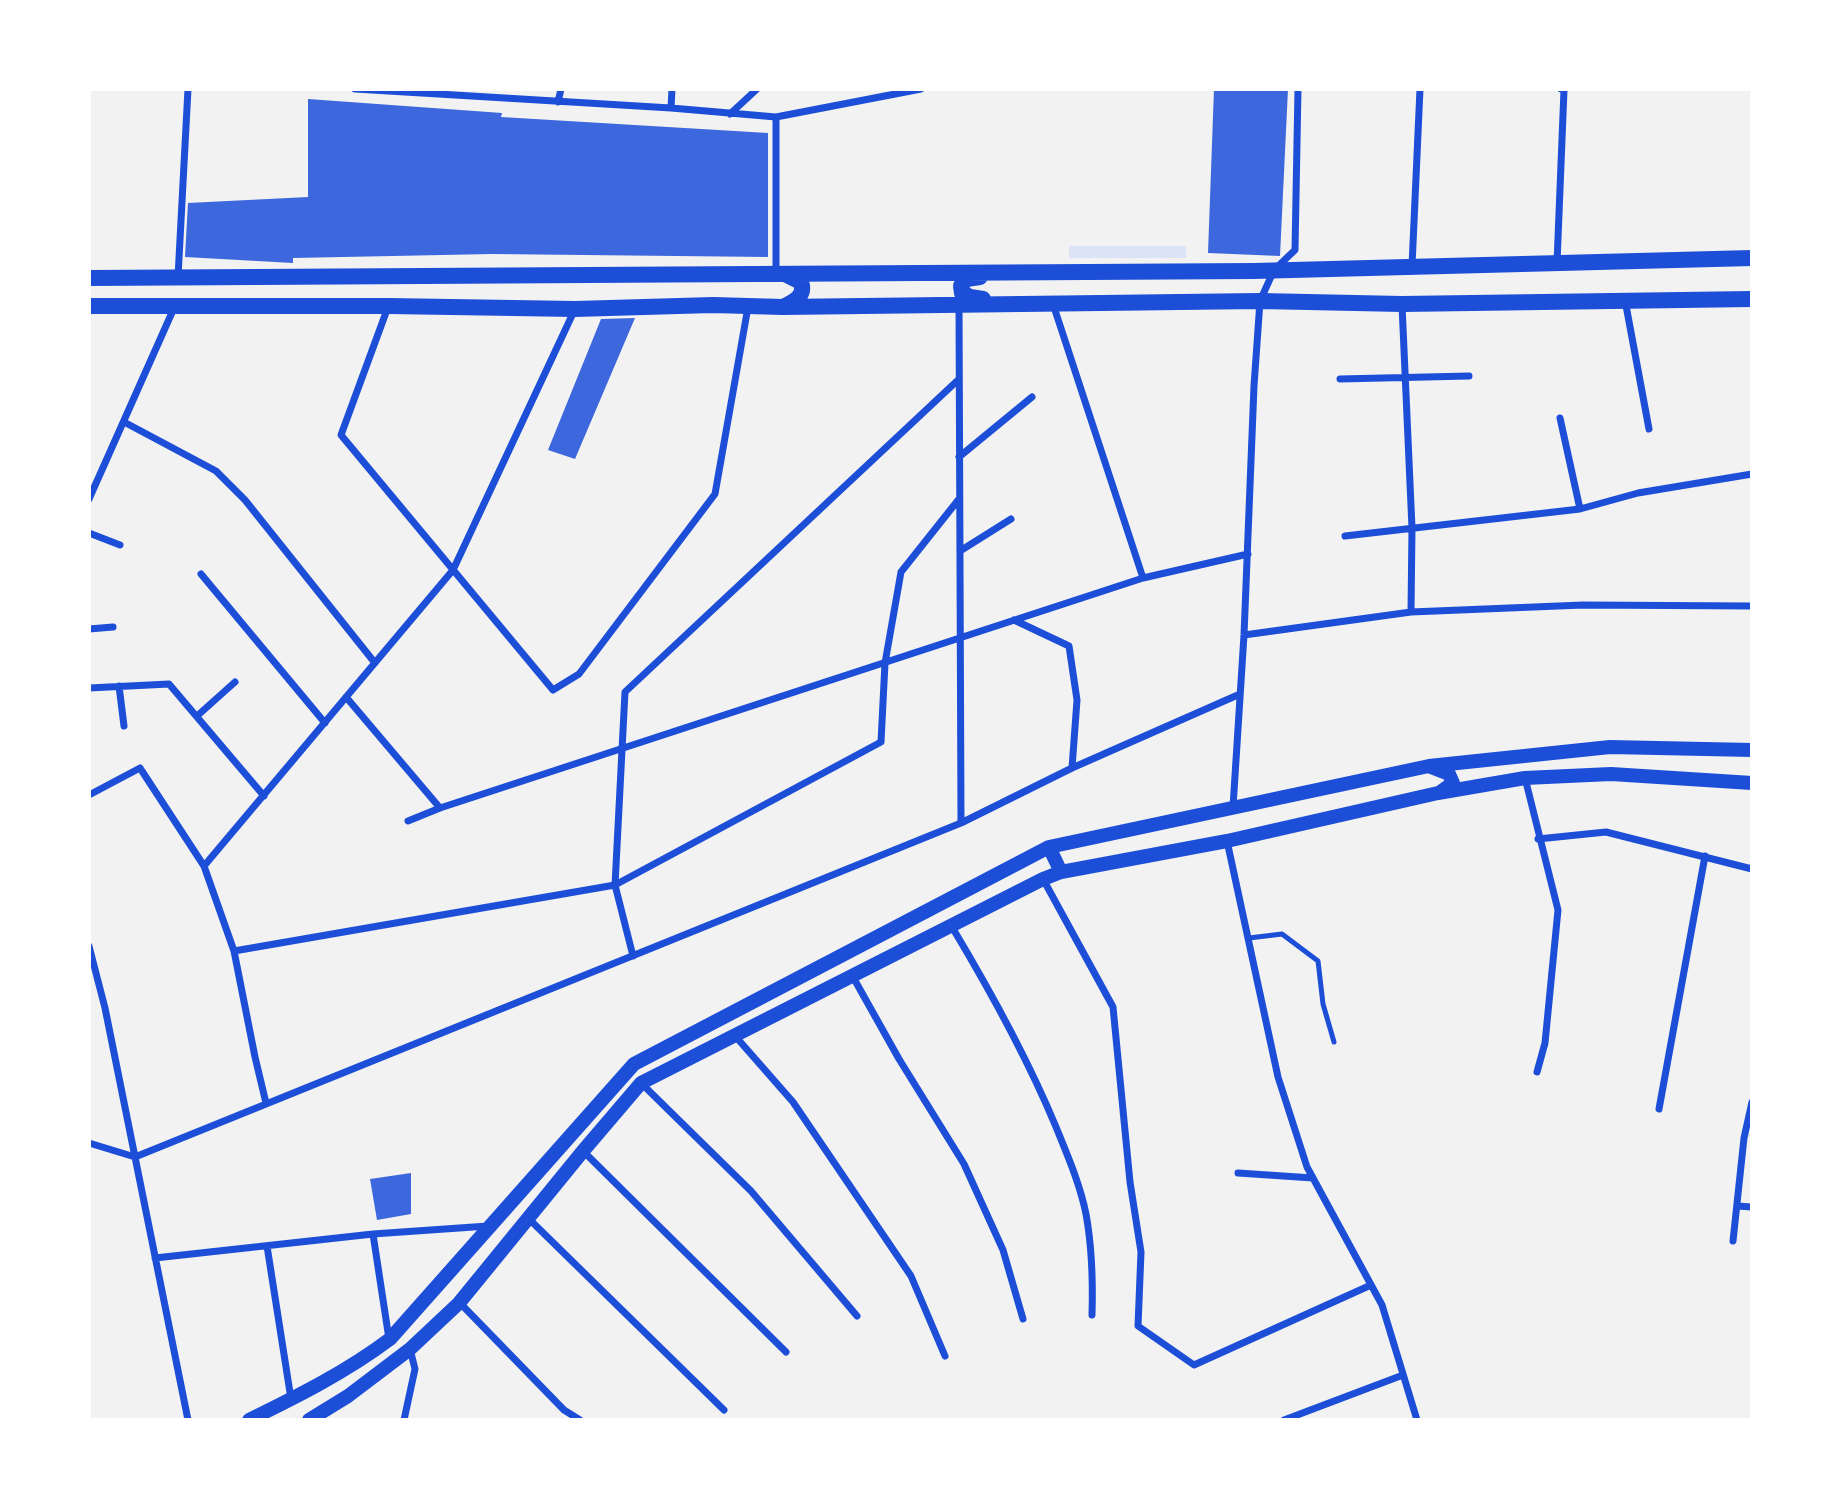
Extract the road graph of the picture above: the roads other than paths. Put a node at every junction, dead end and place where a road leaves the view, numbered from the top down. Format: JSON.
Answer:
{"nodes":[{"id":1,"x":188,"y":89,"type":"edge"},
{"id":2,"x":355,"y":89,"type":"edge"},
{"id":3,"x":561,"y":89,"type":"edge"},
{"id":4,"x":672,"y":89,"type":"edge"},
{"id":5,"x":757,"y":89,"type":"edge"},
{"id":6,"x":921,"y":89,"type":"edge"},
{"id":7,"x":1298,"y":89,"type":"edge"},
{"id":8,"x":1420,"y":89,"type":"edge"},
{"id":9,"x":1563,"y":90,"type":"edge"},
{"id":10,"x":558,"y":102,"type":"junction"},
{"id":11,"x":671,"y":108,"type":"junction"},
{"id":12,"x":730,"y":114,"type":"junction"},
{"id":13,"x":776,"y":117,"type":"junction"},
{"id":14,"x":1752,"y":258,"type":"edge"},
{"id":15,"x":1556,"y":263,"type":"junction"},
{"id":16,"x":1412,"y":267,"type":"junction"},
{"id":17,"x":1274,"y":270,"type":"junction"},
{"id":18,"x":1024,"y":271,"type":"junction"},
{"id":19,"x":780,"y":273,"type":"junction"},
{"id":20,"x":89,"y":278,"type":"edge"},
{"id":21,"x":178,"y":278,"type":"junction"},
{"id":22,"x":1752,"y":299,"type":"edge"},
{"id":23,"x":1625,"y":300,"type":"junction"},
{"id":24,"x":1260,"y":301,"type":"junction"},
{"id":25,"x":1016,"y":304,"type":"junction"},
{"id":26,"x":1052,"y":304,"type":"junction"},
{"id":27,"x":1402,"y":304,"type":"junction"},
{"id":28,"x":959,"y":305,"type":"junction"},
{"id":29,"x":89,"y":306,"type":"edge"},
{"id":30,"x":389,"y":306,"type":"junction"},
{"id":31,"x":175,"y":307,"type":"junction"},
{"id":32,"x":748,"y":307,"type":"junction"},
{"id":33,"x":783,"y":307,"type":"junction"},
{"id":34,"x":575,"y":310,"type":"junction"},
{"id":35,"x":1469,"y":376,"type":"dead end"},
{"id":36,"x":1405,"y":377,"type":"junction"},
{"id":37,"x":1340,"y":379,"type":"dead end"},
{"id":38,"x":958,"y":380,"type":"junction"},
{"id":39,"x":1032,"y":397,"type":"dead end"},
{"id":40,"x":1560,"y":418,"type":"dead end"},
{"id":41,"x":124,"y":422,"type":"junction"},
{"id":42,"x":1649,"y":429,"type":"dead end"},
{"id":43,"x":959,"y":457,"type":"junction"},
{"id":44,"x":1752,"y":474,"type":"edge"},
{"id":45,"x":89,"y":499,"type":"edge"},
{"id":46,"x":959,"y":499,"type":"junction"},
{"id":47,"x":1580,"y":509,"type":"junction"},
{"id":48,"x":1011,"y":519,"type":"dead end"},
{"id":49,"x":1412,"y":528,"type":"junction"},
{"id":50,"x":89,"y":533,"type":"edge"},
{"id":51,"x":1345,"y":536,"type":"dead end"},
{"id":52,"x":120,"y":545,"type":"dead end"},
{"id":53,"x":960,"y":551,"type":"junction"},
{"id":54,"x":1248,"y":554,"type":"junction"},
{"id":55,"x":453,"y":570,"type":"junction"},
{"id":56,"x":201,"y":574,"type":"dead end"},
{"id":57,"x":1143,"y":578,"type":"junction"},
{"id":58,"x":1752,"y":606,"type":"edge"},
{"id":59,"x":1411,"y":612,"type":"junction"},
{"id":60,"x":1013,"y":620,"type":"junction"},
{"id":61,"x":113,"y":627,"type":"dead end"},
{"id":62,"x":89,"y":629,"type":"edge"},
{"id":63,"x":1244,"y":635,"type":"junction"},
{"id":64,"x":960,"y":637,"type":"junction"},
{"id":65,"x":375,"y":663,"type":"junction"},
{"id":66,"x":885,"y":663,"type":"junction"},
{"id":67,"x":235,"y":682,"type":"dead end"},
{"id":68,"x":119,"y":686,"type":"junction"},
{"id":69,"x":89,"y":688,"type":"edge"},
{"id":70,"x":1240,"y":694,"type":"junction"},
{"id":71,"x":346,"y":697,"type":"junction"},
{"id":72,"x":197,"y":716,"type":"junction"},
{"id":73,"x":325,"y":723,"type":"junction"},
{"id":74,"x":124,"y":726,"type":"dead end"},
{"id":75,"x":622,"y":748,"type":"junction"},
{"id":76,"x":1752,"y":750,"type":"edge"},
{"id":77,"x":1429,"y":766,"type":"junction"},
{"id":78,"x":1072,"y":768,"type":"junction"},
{"id":79,"x":1525,"y":778,"type":"junction"},
{"id":80,"x":1752,"y":783,"type":"edge"},
{"id":81,"x":1438,"y":793,"type":"junction"},
{"id":82,"x":89,"y":795,"type":"edge"},
{"id":83,"x":264,"y":796,"type":"junction"},
{"id":84,"x":1233,"y":807,"type":"junction"},
{"id":85,"x":440,"y":808,"type":"junction"},
{"id":86,"x":408,"y":821,"type":"dead end"},
{"id":87,"x":961,"y":823,"type":"junction"},
{"id":88,"x":1538,"y":839,"type":"junction"},
{"id":89,"x":1227,"y":841,"type":"junction"},
{"id":90,"x":1049,"y":847,"type":"junction"},
{"id":91,"x":1705,"y":856,"type":"junction"},
{"id":92,"x":204,"y":866,"type":"junction"},
{"id":93,"x":1752,"y":869,"type":"edge"},
{"id":94,"x":1061,"y":872,"type":"junction"},
{"id":95,"x":1044,"y":879,"type":"junction"},
{"id":96,"x":615,"y":885,"type":"junction"},
{"id":97,"x":952,"y":927,"type":"junction"},
{"id":98,"x":1250,"y":938,"type":"junction"},
{"id":99,"x":89,"y":946,"type":"edge"},
{"id":100,"x":234,"y":951,"type":"junction"},
{"id":101,"x":633,"y":956,"type":"junction"},
{"id":102,"x":853,"y":977,"type":"junction"},
{"id":103,"x":736,"y":1037,"type":"junction"},
{"id":104,"x":1334,"y":1042,"type":"dead end"},
{"id":105,"x":1536,"y":1072,"type":"dead end"},
{"id":106,"x":641,"y":1083,"type":"junction"},
{"id":107,"x":1752,"y":1102,"type":"edge"},
{"id":108,"x":266,"y":1103,"type":"junction"},
{"id":109,"x":1659,"y":1109,"type":"dead end"},
{"id":110,"x":1748,"y":1138,"type":"edge"},
{"id":111,"x":89,"y":1143,"type":"edge"},
{"id":112,"x":583,"y":1151,"type":"junction"},
{"id":113,"x":135,"y":1157,"type":"junction"},
{"id":114,"x":1238,"y":1173,"type":"dead end"},
{"id":115,"x":1313,"y":1178,"type":"junction"},
{"id":116,"x":1737,"y":1206,"type":"junction"},
{"id":117,"x":1752,"y":1207,"type":"edge"},
{"id":118,"x":527,"y":1218,"type":"junction"},
{"id":119,"x":491,"y":1226,"type":"junction"},
{"id":120,"x":373,"y":1234,"type":"junction"},
{"id":121,"x":1733,"y":1241,"type":"dead end"},
{"id":122,"x":267,"y":1246,"type":"junction"},
{"id":123,"x":155,"y":1258,"type":"junction"},
{"id":124,"x":1371,"y":1286,"type":"junction"},
{"id":125,"x":459,"y":1303,"type":"junction"},
{"id":126,"x":1092,"y":1315,"type":"dead end"},
{"id":127,"x":857,"y":1316,"type":"dead end"},
{"id":128,"x":1023,"y":1319,"type":"dead end"},
{"id":129,"x":390,"y":1339,"type":"junction"},
{"id":130,"x":410,"y":1349,"type":"junction"},
{"id":131,"x":786,"y":1352,"type":"dead end"},
{"id":132,"x":945,"y":1356,"type":"dead end"},
{"id":133,"x":1403,"y":1375,"type":"junction"},
{"id":134,"x":291,"y":1400,"type":"junction"},
{"id":135,"x":724,"y":1410,"type":"dead end"},
{"id":136,"x":188,"y":1420,"type":"edge"},
{"id":137,"x":249,"y":1420,"type":"edge"},
{"id":138,"x":309,"y":1420,"type":"edge"},
{"id":139,"x":404,"y":1420,"type":"edge"},
{"id":140,"x":580,"y":1420,"type":"edge"},
{"id":141,"x":1284,"y":1420,"type":"edge"},
{"id":142,"x":1417,"y":1420,"type":"edge"}],
"edges":[{"from":1,"to":21,"type":"street"},
{"from":2,"to":10,"type":"street"},
{"from":3,"to":10,"type":"street"},
{"from":4,"to":11,"type":"street"},
{"from":5,"to":12,"type":"street"},
{"from":6,"to":13,"type":"street"},
{"from":7,"to":17,"type":"street"},
{"from":8,"to":16,"type":"street"},
{"from":9,"to":15,"type":"street"},
{"from":10,"to":11,"type":"street"},
{"from":11,"to":12,"type":"street"},
{"from":12,"to":13,"type":"street"},
{"from":13,"to":19,"type":"street"},
{"from":14,"to":15,"type":"main road"},
{"from":15,"to":16,"type":"main road"},
{"from":16,"to":17,"type":"main road"},
{"from":17,"to":18,"type":"main road"},
{"from":17,"to":24,"type":"street"},
{"from":18,"to":19,"type":"main road"},
{"from":18,"to":25,"type":"main road"},
{"from":19,"to":21,"type":"main road"},
{"from":19,"to":33,"type":"main road"},
{"from":20,"to":21,"type":"main road"},
{"from":22,"to":23,"type":"main road"},
{"from":23,"to":27,"type":"main road"},
{"from":23,"to":42,"type":"street"},
{"from":24,"to":26,"type":"main road"},
{"from":24,"to":27,"type":"main road"},
{"from":24,"to":54,"type":"street"},
{"from":25,"to":26,"type":"main road"},
{"from":25,"to":28,"type":"main road"},
{"from":26,"to":57,"type":"street"},
{"from":27,"to":36,"type":"street"},
{"from":28,"to":33,"type":"main road"},
{"from":28,"to":38,"type":"street"},
{"from":29,"to":31,"type":"main road"},
{"from":30,"to":31,"type":"main road"},
{"from":30,"to":34,"type":"main road"},
{"from":30,"to":55,"type":"street"},
{"from":31,"to":41,"type":"street"},
{"from":32,"to":33,"type":"main road"},
{"from":32,"to":34,"type":"main road"},
{"from":32,"to":55,"type":"street"},
{"from":34,"to":55,"type":"street"},
{"from":35,"to":36,"type":"street"},
{"from":36,"to":37,"type":"street"},
{"from":36,"to":49,"type":"street"},
{"from":38,"to":43,"type":"street"},
{"from":38,"to":75,"type":"street"},
{"from":39,"to":43,"type":"street"},
{"from":40,"to":47,"type":"street"},
{"from":41,"to":45,"type":"street"},
{"from":41,"to":65,"type":"street"},
{"from":43,"to":46,"type":"street"},
{"from":44,"to":47,"type":"street"},
{"from":46,"to":53,"type":"street"},
{"from":46,"to":66,"type":"street"},
{"from":47,"to":49,"type":"street"},
{"from":48,"to":53,"type":"street"},
{"from":49,"to":51,"type":"street"},
{"from":49,"to":59,"type":"street"},
{"from":50,"to":52,"type":"street"},
{"from":53,"to":64,"type":"street"},
{"from":54,"to":57,"type":"street"},
{"from":54,"to":63,"type":"street"},
{"from":55,"to":65,"type":"street"},
{"from":56,"to":73,"type":"street"},
{"from":57,"to":60,"type":"street"},
{"from":58,"to":59,"type":"street"},
{"from":59,"to":63,"type":"street"},
{"from":60,"to":64,"type":"street"},
{"from":60,"to":78,"type":"street"},
{"from":61,"to":62,"type":"street"},
{"from":63,"to":70,"type":"street"},
{"from":64,"to":66,"type":"street"},
{"from":64,"to":87,"type":"street"},
{"from":65,"to":71,"type":"street"},
{"from":66,"to":75,"type":"street"},
{"from":66,"to":96,"type":"street"},
{"from":67,"to":72,"type":"street"},
{"from":68,"to":69,"type":"street"},
{"from":68,"to":72,"type":"street"},
{"from":68,"to":74,"type":"street"},
{"from":70,"to":78,"type":"street"},
{"from":70,"to":84,"type":"street"},
{"from":71,"to":73,"type":"street"},
{"from":71,"to":85,"type":"street"},
{"from":72,"to":83,"type":"street"},
{"from":73,"to":83,"type":"street"},
{"from":75,"to":85,"type":"street"},
{"from":75,"to":96,"type":"street"},
{"from":76,"to":77,"type":"main road"},
{"from":77,"to":81,"type":"main road"},
{"from":77,"to":84,"type":"main road"},
{"from":78,"to":87,"type":"street"},
{"from":79,"to":80,"type":"main road"},
{"from":79,"to":81,"type":"main road"},
{"from":79,"to":88,"type":"street"},
{"from":81,"to":89,"type":"main road"},
{"from":82,"to":92,"type":"street"},
{"from":83,"to":92,"type":"street"},
{"from":84,"to":90,"type":"main road"},
{"from":85,"to":86,"type":"street"},
{"from":87,"to":101,"type":"street"},
{"from":88,"to":91,"type":"street"},
{"from":88,"to":105,"type":"street"},
{"from":89,"to":94,"type":"main road"},
{"from":89,"to":98,"type":"street"},
{"from":90,"to":94,"type":"main road"},
{"from":90,"to":119,"type":"main road"},
{"from":91,"to":93,"type":"street"},
{"from":91,"to":109,"type":"street"},
{"from":92,"to":100,"type":"street"},
{"from":94,"to":95,"type":"main road"},
{"from":95,"to":97,"type":"main road"},
{"from":95,"to":124,"type":"street"},
{"from":96,"to":100,"type":"street"},
{"from":96,"to":101,"type":"street"},
{"from":97,"to":102,"type":"main road"},
{"from":97,"to":126,"type":"street"},
{"from":98,"to":104,"type":"lane"},
{"from":98,"to":115,"type":"street"},
{"from":99,"to":113,"type":"street"},
{"from":100,"to":108,"type":"street"},
{"from":101,"to":108,"type":"street"},
{"from":102,"to":103,"type":"main road"},
{"from":102,"to":128,"type":"street"},
{"from":103,"to":106,"type":"main road"},
{"from":103,"to":132,"type":"street"},
{"from":106,"to":112,"type":"main road"},
{"from":106,"to":127,"type":"street"},
{"from":107,"to":110,"type":"street"},
{"from":108,"to":113,"type":"street"},
{"from":110,"to":116,"type":"street"},
{"from":111,"to":113,"type":"street"},
{"from":112,"to":118,"type":"main road"},
{"from":112,"to":131,"type":"street"},
{"from":113,"to":123,"type":"street"},
{"from":114,"to":115,"type":"street"},
{"from":115,"to":124,"type":"street"},
{"from":116,"to":117,"type":"street"},
{"from":116,"to":121,"type":"street"},
{"from":118,"to":125,"type":"main road"},
{"from":118,"to":135,"type":"street"},
{"from":119,"to":120,"type":"street"},
{"from":119,"to":129,"type":"main road"},
{"from":120,"to":122,"type":"street"},
{"from":120,"to":129,"type":"street"},
{"from":122,"to":123,"type":"street"},
{"from":122,"to":134,"type":"street"},
{"from":123,"to":136,"type":"street"},
{"from":124,"to":133,"type":"street"},
{"from":125,"to":130,"type":"main road"},
{"from":125,"to":140,"type":"street"},
{"from":129,"to":134,"type":"main road"},
{"from":130,"to":138,"type":"main road"},
{"from":130,"to":139,"type":"street"},
{"from":133,"to":141,"type":"street"},
{"from":133,"to":142,"type":"street"},
{"from":134,"to":137,"type":"main road"}]}
